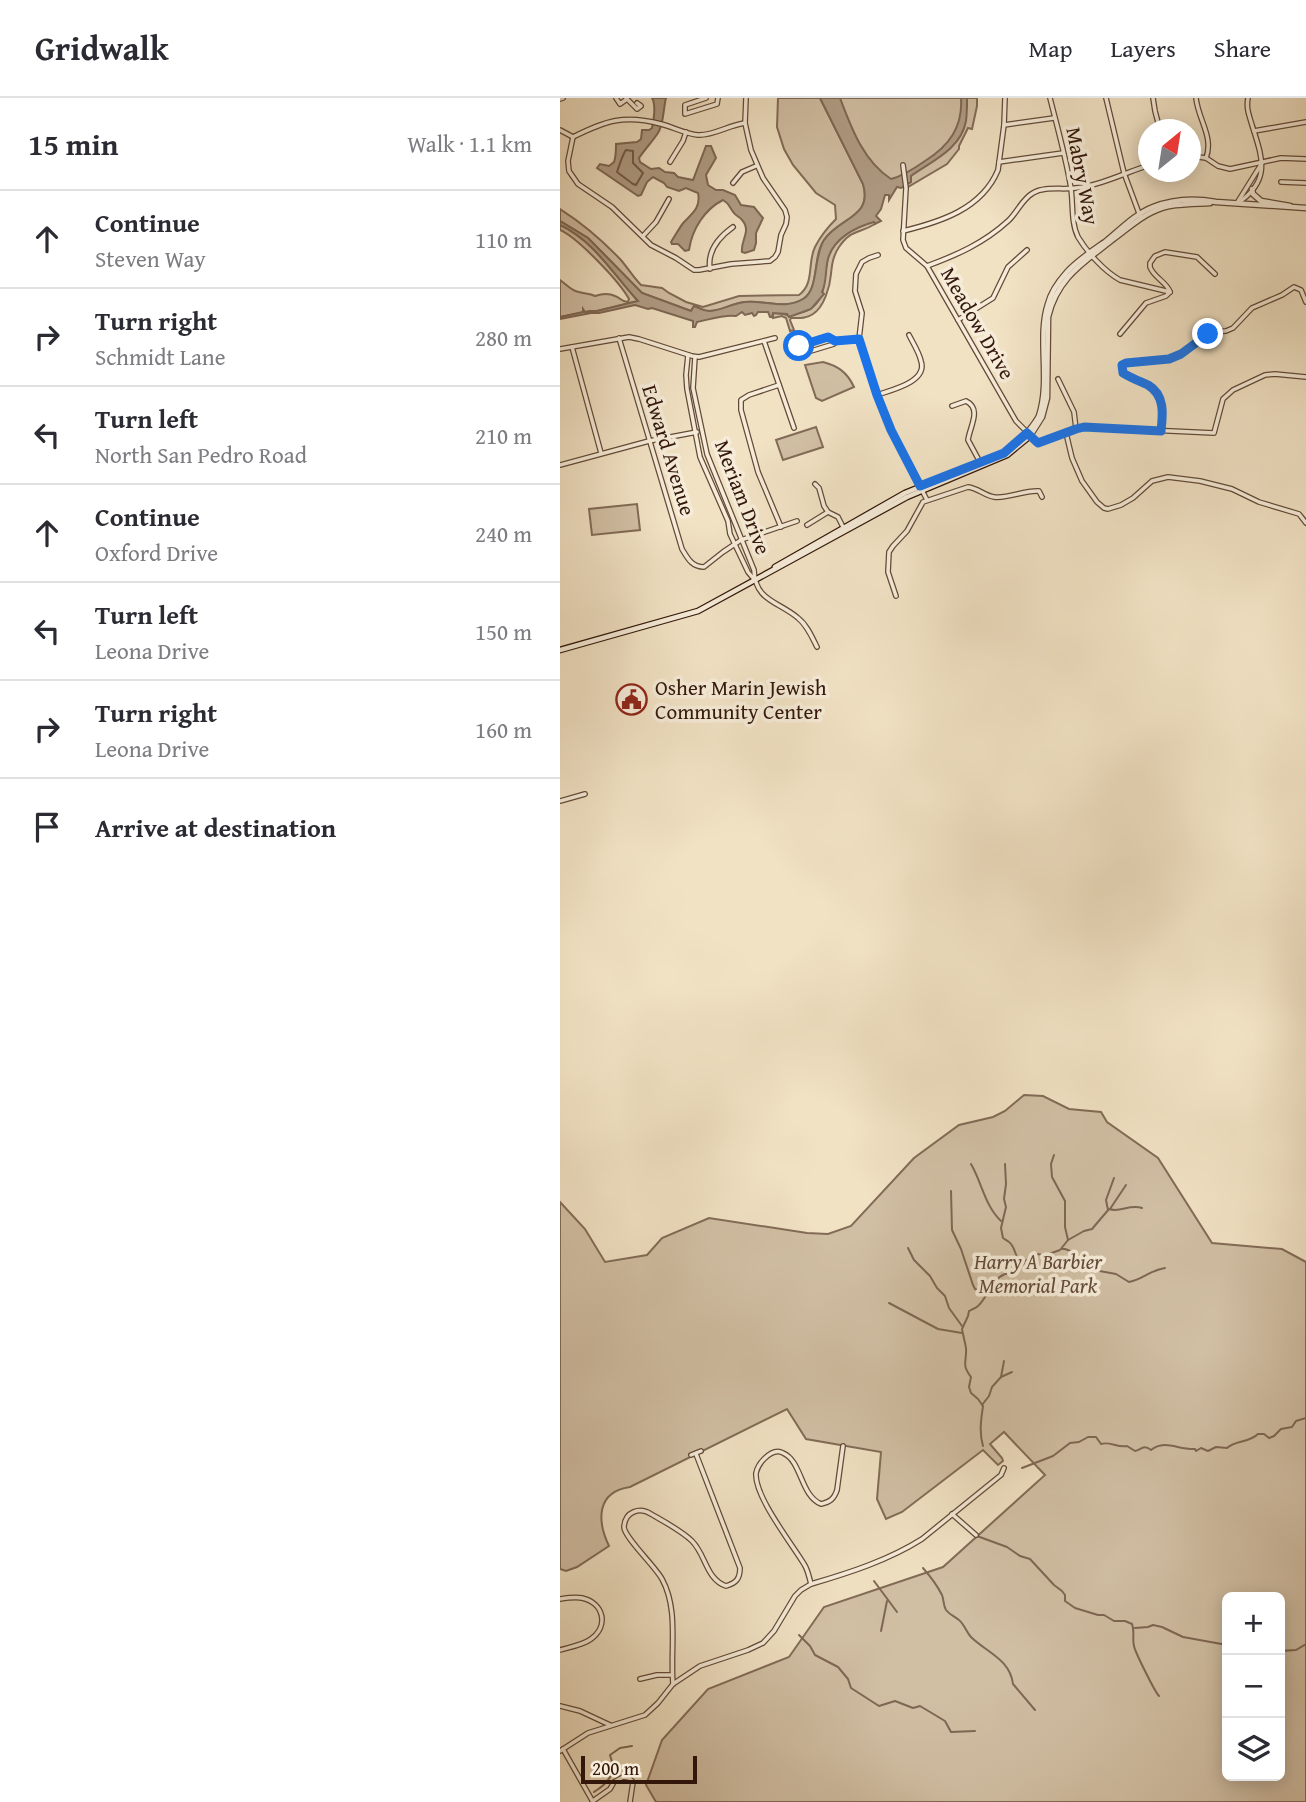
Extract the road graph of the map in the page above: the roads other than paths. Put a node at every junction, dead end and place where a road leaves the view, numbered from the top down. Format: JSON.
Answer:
{"nodes":[{"id":1,"x":617,"y":98,"type":"edge"},
{"id":2,"x":706,"y":98,"type":"edge"},
{"id":3,"x":718,"y":98,"type":"edge"},
{"id":4,"x":746,"y":98,"type":"edge"},
{"id":5,"x":1005,"y":98,"type":"edge"},
{"id":6,"x":1051,"y":98,"type":"edge"},
{"id":7,"x":1106,"y":98,"type":"edge"},
{"id":8,"x":1153,"y":98,"type":"edge"},
{"id":9,"x":1196,"y":98,"type":"edge"},
{"id":10,"x":1248,"y":98,"type":"edge"},
{"id":11,"x":626,"y":99,"type":"edge"},
{"id":12,"x":1055,"y":118,"type":"junction"},
{"id":13,"x":1157,"y":119,"type":"edge"},
{"id":14,"x":636,"y":120,"type":"junction"},
{"id":15,"x":1306,"y":122,"type":"edge"},
{"id":16,"x":745,"y":123,"type":"junction"},
{"id":17,"x":1004,"y":125,"type":"junction"},
{"id":18,"x":560,"y":130,"type":"edge"},
{"id":19,"x":1254,"y":131,"type":"junction"},
{"id":20,"x":686,"y":132,"type":"junction"},
{"id":21,"x":573,"y":138,"type":"junction"},
{"id":22,"x":1063,"y":153,"type":"junction"},
{"id":23,"x":1201,"y":157,"type":"edge"},
{"id":24,"x":1206,"y":158,"type":"junction"},
{"id":25,"x":1306,"y":159,"type":"edge"},
{"id":26,"x":670,"y":162,"type":"dead end"},
{"id":27,"x":999,"y":162,"type":"junction"},
{"id":28,"x":1262,"y":163,"type":"junction"},
{"id":29,"x":903,"y":165,"type":"dead end"},
{"id":30,"x":757,"y":166,"type":"junction"},
{"id":31,"x":1138,"y":168,"type":"edge"},
{"id":32,"x":1124,"y":173,"type":"junction"},
{"id":33,"x":1281,"y":182,"type":"dead end"},
{"id":34,"x":733,"y":183,"type":"dead end"},
{"id":35,"x":1306,"y":183,"type":"edge"},
{"id":36,"x":1071,"y":188,"type":"junction"},
{"id":37,"x":1252,"y":189,"type":"junction"},
{"id":38,"x":669,"y":199,"type":"dead end"},
{"id":39,"x":1236,"y":204,"type":"junction"},
{"id":40,"x":1294,"y":207,"type":"junction"},
{"id":41,"x":1306,"y":208,"type":"edge"},
{"id":42,"x":1140,"y":217,"type":"junction"},
{"id":43,"x":733,"y":227,"type":"dead end"},
{"id":44,"x":903,"y":231,"type":"junction"},
{"id":45,"x":643,"y":236,"type":"junction"},
{"id":46,"x":1027,"y":250,"type":"dead end"},
{"id":47,"x":1092,"y":254,"type":"junction"},
{"id":48,"x":878,"y":255,"type":"dead end"},
{"id":49,"x":928,"y":266,"type":"junction"},
{"id":50,"x":710,"y":269,"type":"junction"},
{"id":51,"x":1215,"y":274,"type":"dead end"},
{"id":52,"x":1170,"y":292,"type":"junction"},
{"id":53,"x":1306,"y":302,"type":"edge"},
{"id":54,"x":958,"y":320,"type":"junction"},
{"id":55,"x":1120,"y":334,"type":"dead end"},
{"id":56,"x":909,"y":335,"type":"dead end"},
{"id":57,"x":620,"y":338,"type":"junction"},
{"id":58,"x":775,"y":338,"type":"dead end"},
{"id":59,"x":859,"y":339,"type":"junction"},
{"id":60,"x":764,"y":341,"type":"junction"},
{"id":61,"x":835,"y":341,"type":"junction"},
{"id":62,"x":572,"y":347,"type":"junction"},
{"id":63,"x":560,"y":349,"type":"edge"},
{"id":64,"x":688,"y":355,"type":"junction"},
{"id":65,"x":695,"y":357,"type":"junction"},
{"id":66,"x":1306,"y":377,"type":"edge"},
{"id":67,"x":1058,"y":379,"type":"dead end"},
{"id":68,"x":779,"y":385,"type":"junction"},
{"id":69,"x":877,"y":395,"type":"junction"},
{"id":70,"x":952,"y":406,"type":"dead end"},
{"id":71,"x":794,"y":428,"type":"dead end"},
{"id":72,"x":1076,"y":429,"type":"junction"},
{"id":73,"x":1161,"y":431,"type":"junction"},
{"id":74,"x":701,"y":432,"type":"junction"},
{"id":75,"x":695,"y":433,"type":"junction"},
{"id":76,"x":1066,"y":433,"type":"junction"},
{"id":77,"x":1028,"y":435,"type":"junction"},
{"id":78,"x":649,"y":441,"type":"junction"},
{"id":79,"x":601,"y":453,"type":"junction"},
{"id":80,"x":981,"y":464,"type":"junction"},
{"id":81,"x":560,"y":465,"type":"edge"},
{"id":82,"x":815,"y":484,"type":"dead end"},
{"id":83,"x":921,"y":488,"type":"junction"},
{"id":84,"x":1042,"y":497,"type":"dead end"},
{"id":85,"x":927,"y":500,"type":"junction"},
{"id":86,"x":828,"y":512,"type":"junction"},
{"id":87,"x":797,"y":522,"type":"dead end"},
{"id":88,"x":1306,"y":523,"type":"edge"},
{"id":89,"x":807,"y":525,"type":"dead end"},
{"id":90,"x":781,"y":527,"type":"junction"},
{"id":91,"x":844,"y":529,"type":"junction"},
{"id":92,"x":741,"y":540,"type":"junction"},
{"id":93,"x":735,"y":545,"type":"junction"},
{"id":94,"x":754,"y":579,"type":"junction"},
{"id":95,"x":896,"y":596,"type":"dead end"},
{"id":96,"x":817,"y":647,"type":"dead end"},
{"id":97,"x":560,"y":650,"type":"edge"},
{"id":98,"x":585,"y":794,"type":"dead end"},
{"id":99,"x":560,"y":801,"type":"edge"},
{"id":100,"x":842,"y":1446,"type":"dead end"},
{"id":101,"x":701,"y":1451,"type":"dead end"},
{"id":102,"x":1004,"y":1468,"type":"dead end"},
{"id":103,"x":952,"y":1514,"type":"junction"},
{"id":104,"x":976,"y":1535,"type":"dead end"},
{"id":105,"x":811,"y":1584,"type":"junction"},
{"id":106,"x":560,"y":1599,"type":"edge"},
{"id":107,"x":560,"y":1650,"type":"edge"},
{"id":108,"x":672,"y":1675,"type":"junction"},
{"id":109,"x":640,"y":1679,"type":"dead end"},
{"id":110,"x":673,"y":1684,"type":"junction"},
{"id":111,"x":560,"y":1706,"type":"edge"},
{"id":112,"x":610,"y":1725,"type":"junction"},
{"id":113,"x":562,"y":1750,"type":"edge"},
{"id":114,"x":593,"y":1801,"type":"edge"},
{"id":115,"x":630,"y":1802,"type":"edge"}],
"edges":[{"from":1,"to":11,"type":"street"},
{"from":2,"to":3,"type":"street"},
{"from":4,"to":16,"type":"street"},
{"from":5,"to":17,"type":"street"},
{"from":6,"to":12,"type":"street","name":"Mabry Way"},
{"from":7,"to":32,"type":"street"},
{"from":8,"to":13,"type":"street"},
{"from":9,"to":24,"type":"street"},
{"from":10,"to":19,"type":"street"},
{"from":11,"to":14,"type":"street"},
{"from":12,"to":17,"type":"street"},
{"from":12,"to":22,"type":"street","name":"Mabry Way"},
{"from":14,"to":20,"type":"street"},
{"from":14,"to":21,"type":"street"},
{"from":15,"to":19,"type":"street"},
{"from":16,"to":20,"type":"street"},
{"from":16,"to":30,"type":"street"},
{"from":17,"to":27,"type":"street"},
{"from":18,"to":21,"type":"street"},
{"from":19,"to":28,"type":"street"},
{"from":20,"to":26,"type":"street"},
{"from":21,"to":45,"type":"street"},
{"from":22,"to":27,"type":"street"},
{"from":22,"to":36,"type":"street","name":"Mabry Way"},
{"from":23,"to":24,"type":"street"},
{"from":24,"to":28,"type":"street"},
{"from":25,"to":28,"type":"street"},
{"from":27,"to":44,"type":"street"},
{"from":28,"to":37,"type":"street"},
{"from":28,"to":39,"type":"street"},
{"from":29,"to":44,"type":"street"},
{"from":30,"to":34,"type":"street"},
{"from":30,"to":50,"type":"street"},
{"from":31,"to":32,"type":"street"},
{"from":32,"to":36,"type":"street"},
{"from":32,"to":42,"type":"street"},
{"from":33,"to":35,"type":"street"},
{"from":36,"to":47,"type":"street","name":"Mabry Way"},
{"from":36,"to":49,"type":"street"},
{"from":37,"to":39,"type":"street"},
{"from":37,"to":40,"type":"main road"},
{"from":38,"to":45,"type":"street"},
{"from":39,"to":40,"type":"main road"},
{"from":39,"to":42,"type":"main road"},
{"from":40,"to":41,"type":"main road"},
{"from":42,"to":47,"type":"main road"},
{"from":43,"to":50,"type":"street"},
{"from":44,"to":49,"type":"street","name":"Meadow Drive"},
{"from":45,"to":50,"type":"street"},
{"from":46,"to":54,"type":"street"},
{"from":47,"to":52,"type":"street"},
{"from":47,"to":77,"type":"main road"},
{"from":48,"to":59,"type":"street"},
{"from":49,"to":54,"type":"street","name":"Meadow Drive"},
{"from":51,"to":52,"type":"street"},
{"from":52,"to":55,"type":"street"},
{"from":53,"to":73,"type":"street"},
{"from":54,"to":77,"type":"street","name":"Meadow Drive"},
{"from":56,"to":69,"type":"street"},
{"from":57,"to":62,"type":"street"},
{"from":57,"to":64,"type":"street"},
{"from":57,"to":78,"type":"street","name":"Edward Avenue"},
{"from":58,"to":60,"type":"street"},
{"from":59,"to":61,"type":"street"},
{"from":59,"to":69,"type":"street"},
{"from":60,"to":65,"type":"street"},
{"from":60,"to":68,"type":"street"},
{"from":61,"to":61,"type":"street"},
{"from":62,"to":63,"type":"street"},
{"from":62,"to":79,"type":"street"},
{"from":64,"to":65,"type":"street"},
{"from":64,"to":75,"type":"street","name":"Meriam Drive"},
{"from":65,"to":74,"type":"street","name":"Meriam Drive"},
{"from":66,"to":73,"type":"street"},
{"from":67,"to":72,"type":"street"},
{"from":68,"to":71,"type":"street"},
{"from":68,"to":90,"type":"street"},
{"from":69,"to":83,"type":"street"},
{"from":70,"to":80,"type":"street"},
{"from":72,"to":73,"type":"street"},
{"from":72,"to":76,"type":"street"},
{"from":74,"to":75,"type":"street"},
{"from":74,"to":92,"type":"street","name":"Meriam Drive"},
{"from":75,"to":78,"type":"street"},
{"from":75,"to":93,"type":"street","name":"Meriam Drive"},
{"from":76,"to":77,"type":"street"},
{"from":76,"to":88,"type":"street"},
{"from":77,"to":80,"type":"main road"},
{"from":78,"to":79,"type":"street"},
{"from":78,"to":93,"type":"street","name":"Edward Avenue"},
{"from":79,"to":81,"type":"street"},
{"from":80,"to":83,"type":"main road"},
{"from":82,"to":86,"type":"street"},
{"from":83,"to":85,"type":"street"},
{"from":83,"to":91,"type":"main road"},
{"from":84,"to":85,"type":"street"},
{"from":85,"to":95,"type":"street"},
{"from":86,"to":89,"type":"street"},
{"from":86,"to":91,"type":"street"},
{"from":87,"to":90,"type":"street"},
{"from":90,"to":92,"type":"street"},
{"from":91,"to":94,"type":"main road"},
{"from":92,"to":93,"type":"street"},
{"from":92,"to":94,"type":"street","name":"Meriam Drive"},
{"from":93,"to":94,"type":"street","name":"Meriam Drive"},
{"from":94,"to":96,"type":"street"},
{"from":94,"to":97,"type":"main road"},
{"from":98,"to":99,"type":"street"},
{"from":100,"to":105,"type":"street"},
{"from":101,"to":108,"type":"street"},
{"from":102,"to":103,"type":"street"},
{"from":103,"to":104,"type":"street"},
{"from":103,"to":105,"type":"street"},
{"from":105,"to":110,"type":"street"},
{"from":106,"to":107,"type":"street"},
{"from":108,"to":109,"type":"street"},
{"from":108,"to":110,"type":"street"},
{"from":110,"to":112,"type":"street"},
{"from":111,"to":112,"type":"street"},
{"from":112,"to":113,"type":"street"},
{"from":113,"to":114,"type":"street"},
{"from":114,"to":115,"type":"street"}]}
